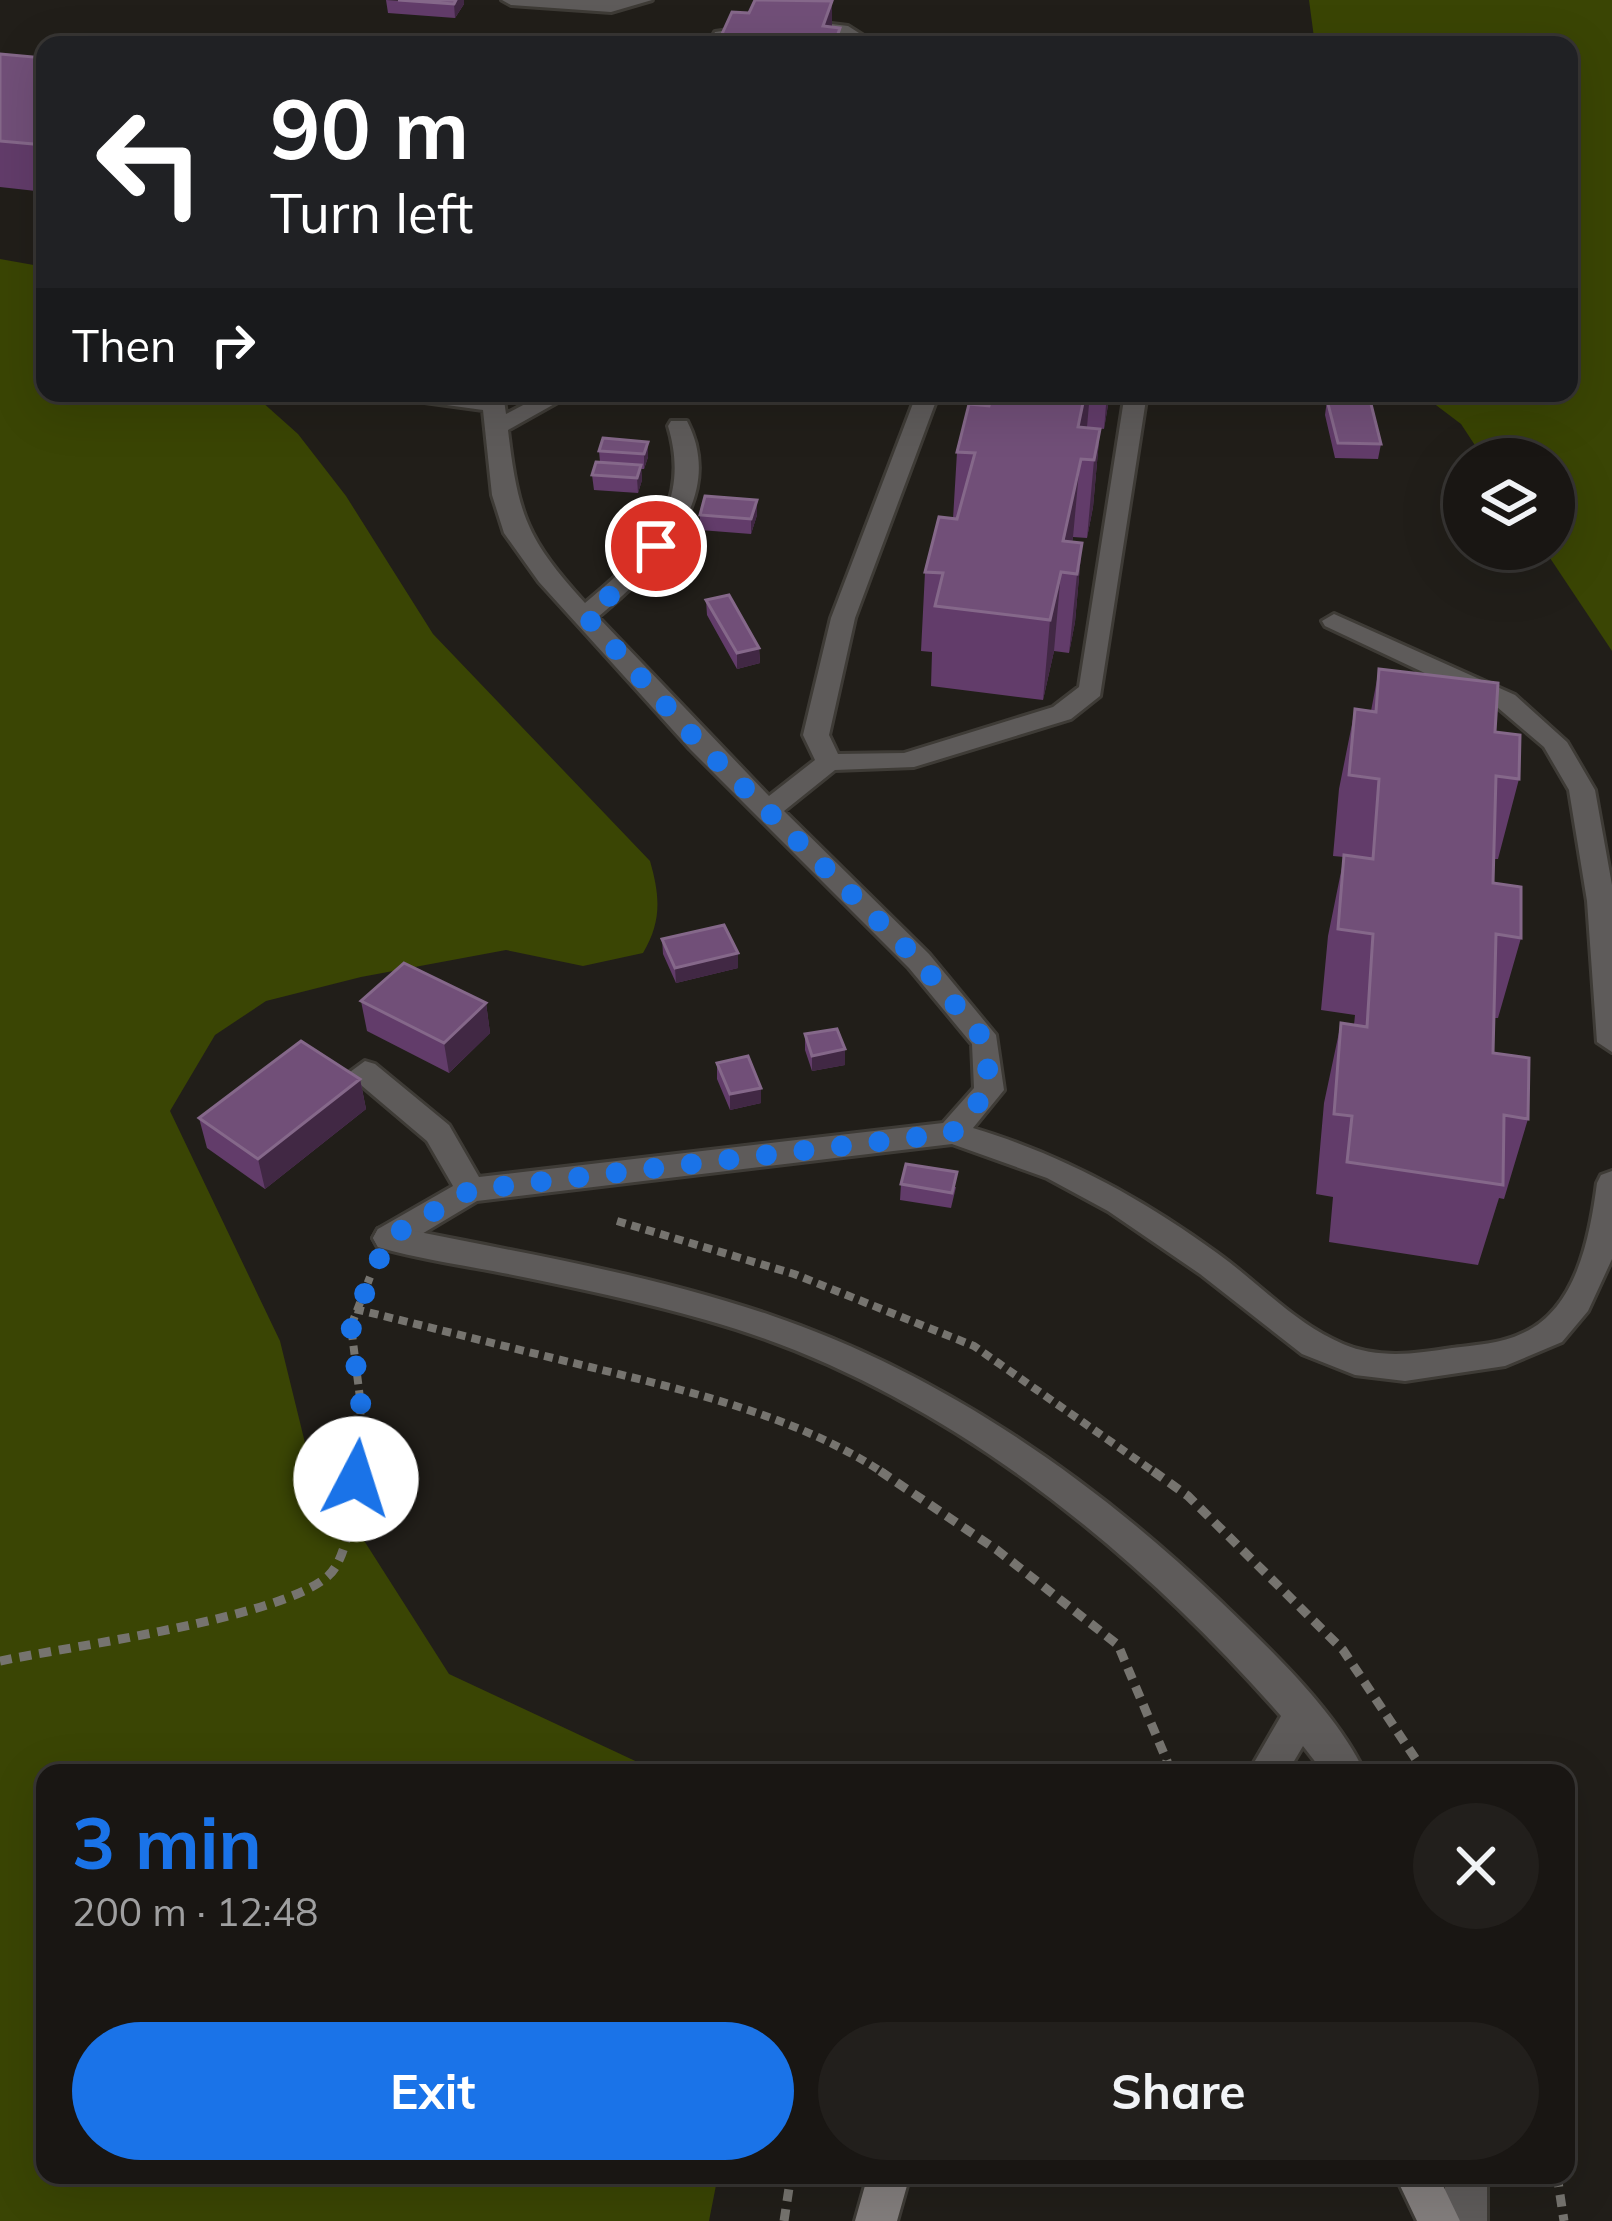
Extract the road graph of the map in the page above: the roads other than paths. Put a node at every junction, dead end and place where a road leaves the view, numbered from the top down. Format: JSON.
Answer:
{"nodes":[{"id":1,"x":511,"y":0,"type":"edge"},
{"id":2,"x":643,"y":0,"type":"edge"},
{"id":3,"x":721,"y":36,"type":"edge"},
{"id":4,"x":857,"y":36,"type":"edge"},
{"id":5,"x":457,"y":402,"type":"edge"},
{"id":6,"x":524,"y":402,"type":"edge"},
{"id":7,"x":925,"y":402,"type":"edge"},
{"id":8,"x":1135,"y":402,"type":"edge"},
{"id":9,"x":493,"y":409,"type":"edge"},
{"id":10,"x":679,"y":426,"type":"dead end"},
{"id":11,"x":586,"y":616,"type":"junction"},
{"id":12,"x":1334,"y":621,"type":"dead end"},
{"id":13,"x":829,"y":762,"type":"junction"},
{"id":14,"x":766,"y":812,"type":"junction"},
{"id":15,"x":1612,"y":1042,"type":"edge"},
{"id":16,"x":365,"y":1072,"type":"dead end"},
{"id":17,"x":952,"y":1133,"type":"junction"},
{"id":18,"x":1612,"y":1183,"type":"edge"},
{"id":19,"x":471,"y":1190,"type":"junction"},
{"id":20,"x":1304,"y":1711,"type":"junction"},
{"id":21,"x":1272,"y":1764,"type":"edge"},
{"id":22,"x":1340,"y":1764,"type":"edge"},
{"id":23,"x":886,"y":2184,"type":"edge"},
{"id":24,"x":1420,"y":2184,"type":"edge"},
{"id":25,"x":1466,"y":2184,"type":"edge"},
{"id":26,"x":876,"y":2221,"type":"edge"},
{"id":27,"x":1438,"y":2221,"type":"edge"},
{"id":28,"x":1466,"y":2221,"type":"edge"}],
"edges":[{"from":1,"to":2,"type":"street"},
{"from":3,"to":4,"type":"street"},
{"from":5,"to":9,"type":"street"},
{"from":6,"to":9,"type":"street"},
{"from":7,"to":13,"type":"street"},
{"from":8,"to":13,"type":"street"},
{"from":9,"to":11,"type":"street"},
{"from":10,"to":11,"type":"street"},
{"from":11,"to":14,"type":"street"},
{"from":12,"to":15,"type":"street"},
{"from":13,"to":14,"type":"street"},
{"from":14,"to":17,"type":"street"},
{"from":16,"to":19,"type":"street"},
{"from":17,"to":18,"type":"street"},
{"from":17,"to":19,"type":"street"},
{"from":19,"to":20,"type":"street"},
{"from":20,"to":21,"type":"street"},
{"from":20,"to":22,"type":"street"},
{"from":23,"to":26,"type":"street"},
{"from":24,"to":27,"type":"street"},
{"from":25,"to":28,"type":"street"}]}
